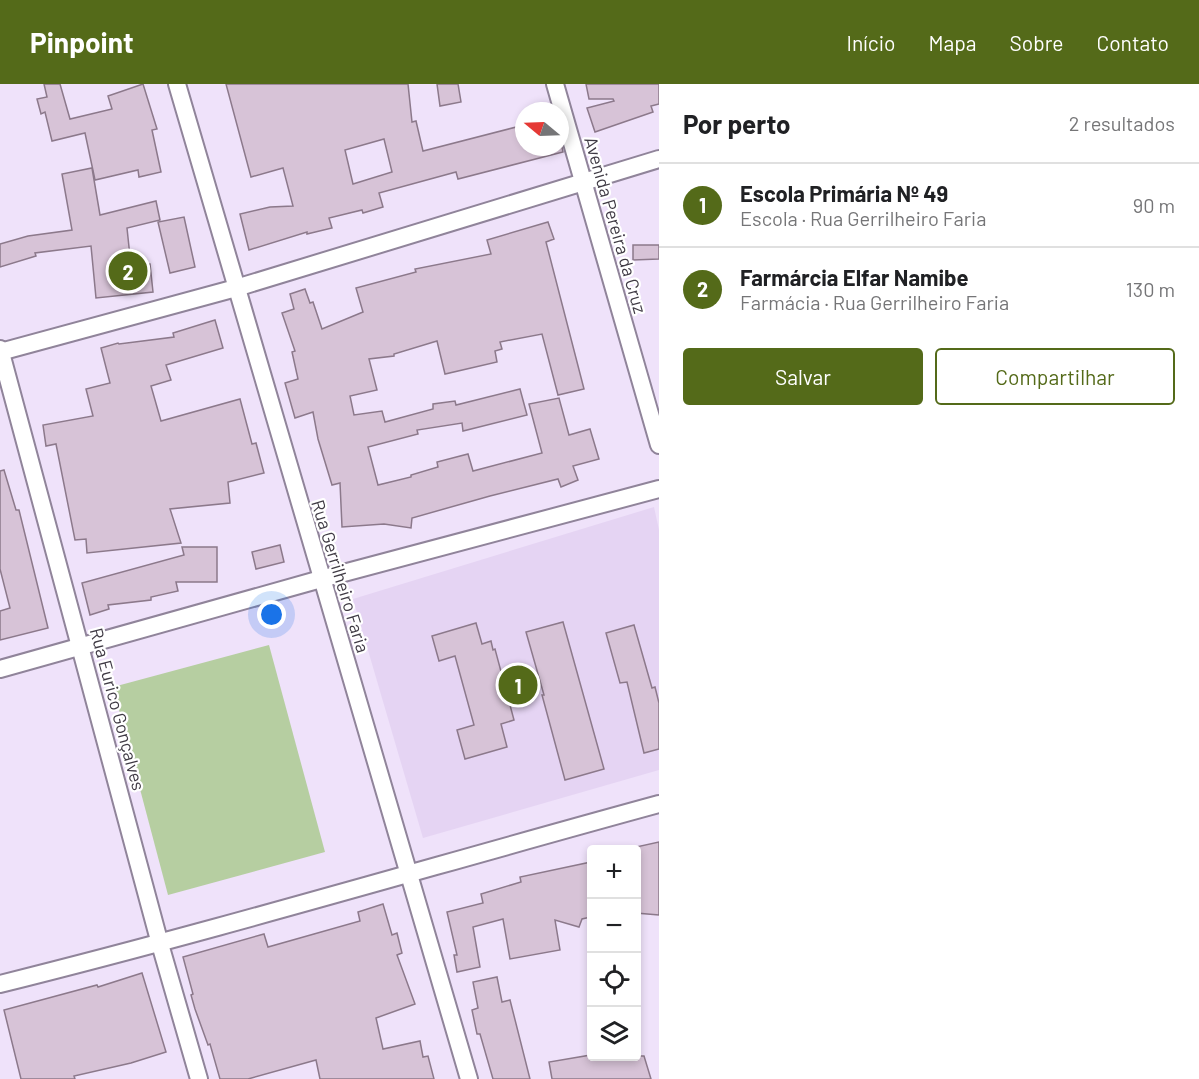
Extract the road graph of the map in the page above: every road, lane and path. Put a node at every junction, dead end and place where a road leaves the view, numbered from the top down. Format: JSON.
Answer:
{"nodes":[{"id":1,"x":177,"y":84,"type":"edge"},
{"id":2,"x":555,"y":84,"type":"edge"},
{"id":3,"x":659,"y":159,"type":"edge"},
{"id":4,"x":583,"y":181,"type":"junction"},
{"id":5,"x":236,"y":288,"type":"junction"},
{"id":6,"x":0,"y":351,"type":"edge"},
{"id":7,"x":659,"y":445,"type":"edge"},
{"id":8,"x":659,"y":489,"type":"edge"},
{"id":9,"x":321,"y":579,"type":"junction"},
{"id":10,"x":81,"y":646,"type":"junction"},
{"id":11,"x":0,"y":669,"type":"edge"},
{"id":12,"x":659,"y":804,"type":"edge"},
{"id":13,"x":410,"y":872,"type":"junction"},
{"id":14,"x":160,"y":944,"type":"junction"},
{"id":15,"x":0,"y":984,"type":"edge"},
{"id":16,"x":199,"y":1079,"type":"edge"},
{"id":17,"x":469,"y":1079,"type":"edge"}],
"edges":[{"from":1,"to":5,"type":"street","name":"Rua Gerrilheiro Faria"},
{"from":2,"to":4,"type":"street","name":"Avenida Pereira da Cruz"},
{"from":3,"to":4,"type":"street"},
{"from":4,"to":5,"type":"street"},
{"from":4,"to":7,"type":"street","name":"Avenida Pereira da Cruz"},
{"from":5,"to":6,"type":"street"},
{"from":5,"to":9,"type":"street","name":"Rua Gerrilheiro Faria"},
{"from":6,"to":10,"type":"street","name":"Rua Eurico Gonçalves"},
{"from":8,"to":9,"type":"street"},
{"from":9,"to":10,"type":"street"},
{"from":9,"to":13,"type":"street","name":"Rua Gerrilheiro Faria"},
{"from":10,"to":11,"type":"street"},
{"from":10,"to":14,"type":"street","name":"Rua Eurico Gonçalves"},
{"from":12,"to":13,"type":"street"},
{"from":13,"to":14,"type":"street"},
{"from":13,"to":17,"type":"street","name":"Rua Gerrilheiro Faria"},
{"from":14,"to":15,"type":"street"},
{"from":14,"to":16,"type":"street","name":"Rua Eurico Gonçalves"}]}
